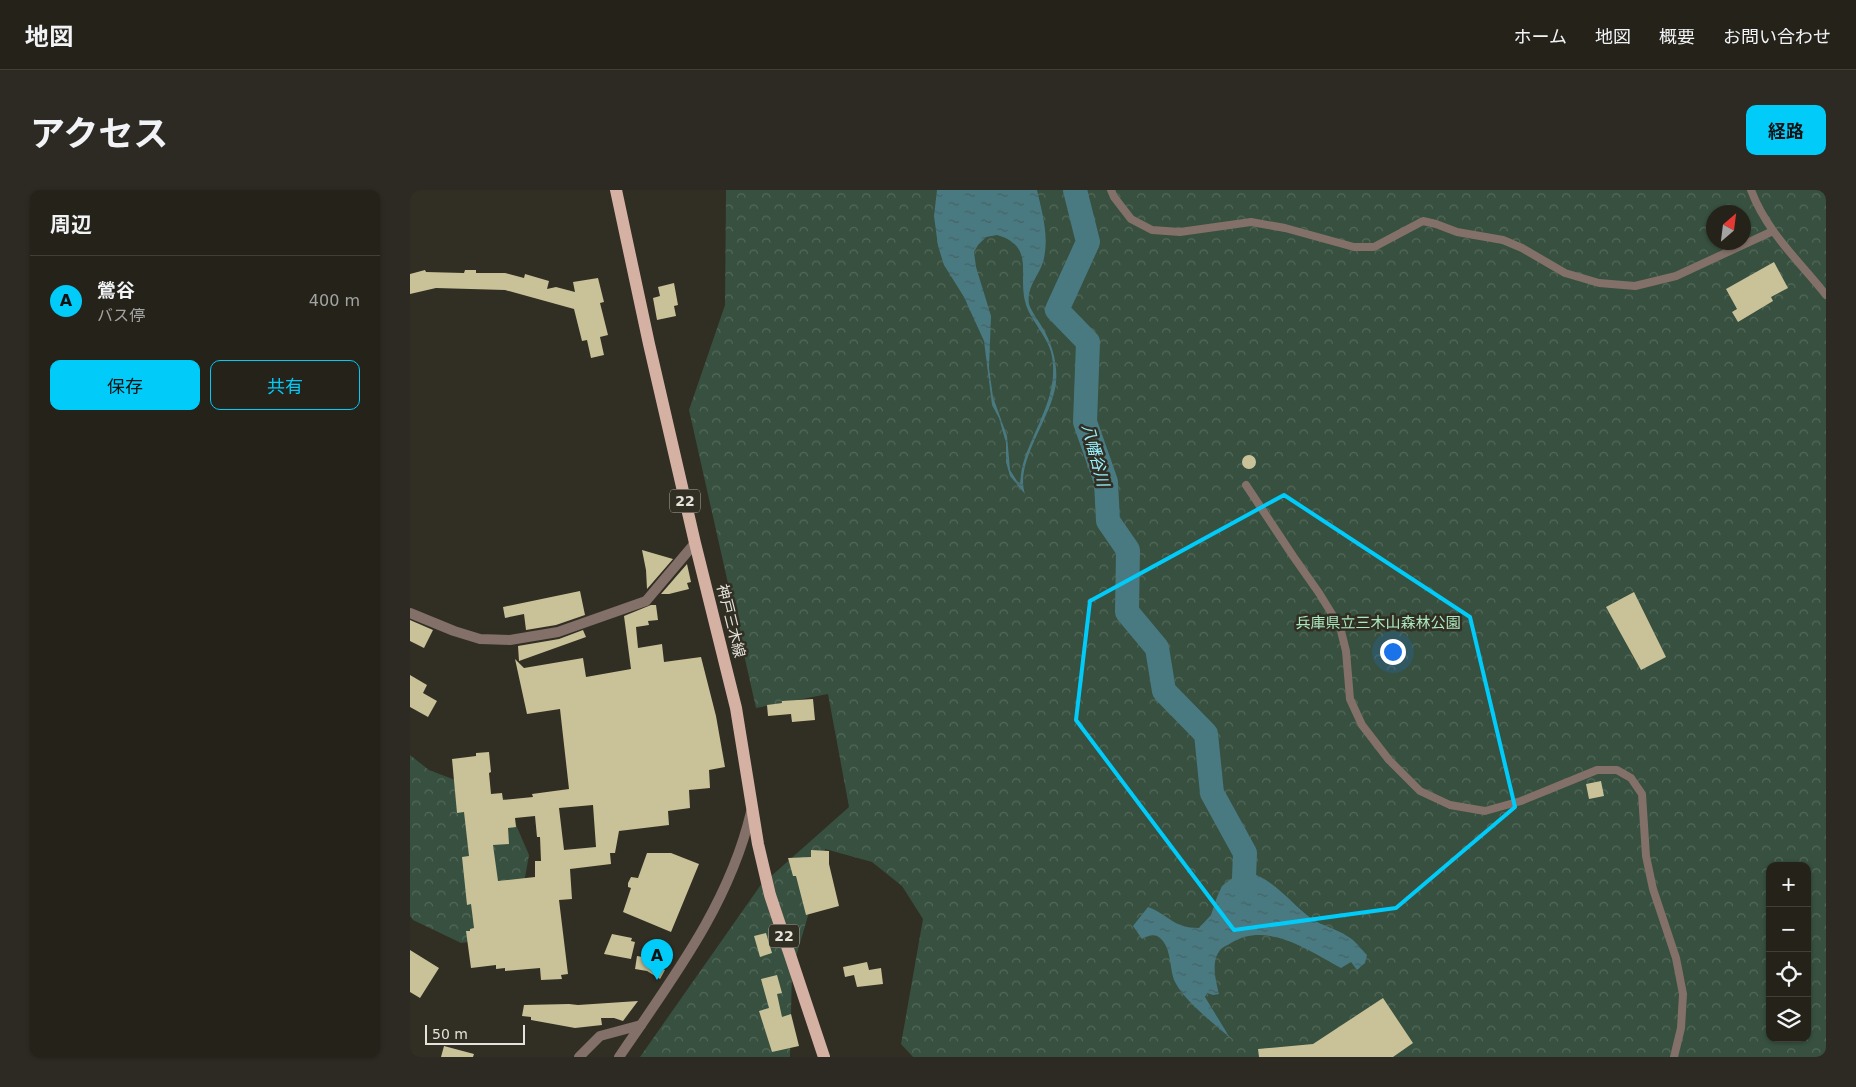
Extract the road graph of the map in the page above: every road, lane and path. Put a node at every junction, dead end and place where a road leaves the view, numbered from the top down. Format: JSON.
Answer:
{"nodes":[{"id":1,"x":616,"y":190,"type":"edge"},
{"id":2,"x":1111,"y":190,"type":"edge"},
{"id":3,"x":1751,"y":190,"type":"edge"},
{"id":4,"x":1773,"y":231,"type":"junction"},
{"id":5,"x":1826,"y":296,"type":"edge"},
{"id":6,"x":1246,"y":485,"type":"dead end"},
{"id":7,"x":694,"y":543,"type":"junction"},
{"id":8,"x":410,"y":613,"type":"edge"},
{"id":9,"x":751,"y":812,"type":"junction"},
{"id":10,"x":641,"y":1025,"type":"junction"},
{"id":11,"x":579,"y":1057,"type":"edge"},
{"id":12,"x":619,"y":1057,"type":"edge"},
{"id":13,"x":824,"y":1057,"type":"edge"},
{"id":14,"x":1674,"y":1057,"type":"edge"}],
"edges":[{"from":1,"to":7,"type":"main road","name":"神戸三木線","number":"22"},
{"from":2,"to":4,"type":"lane"},
{"from":3,"to":4,"type":"lane"},
{"from":4,"to":5,"type":"lane"},
{"from":6,"to":14,"type":"lane"},
{"from":7,"to":8,"type":"street"},
{"from":7,"to":9,"type":"main road","name":"神戸三木線","number":"22"},
{"from":9,"to":10,"type":"street"},
{"from":9,"to":13,"type":"main road","name":"神戸三木線","number":"22"},
{"from":10,"to":11,"type":"street"},
{"from":10,"to":12,"type":"street"}]}
